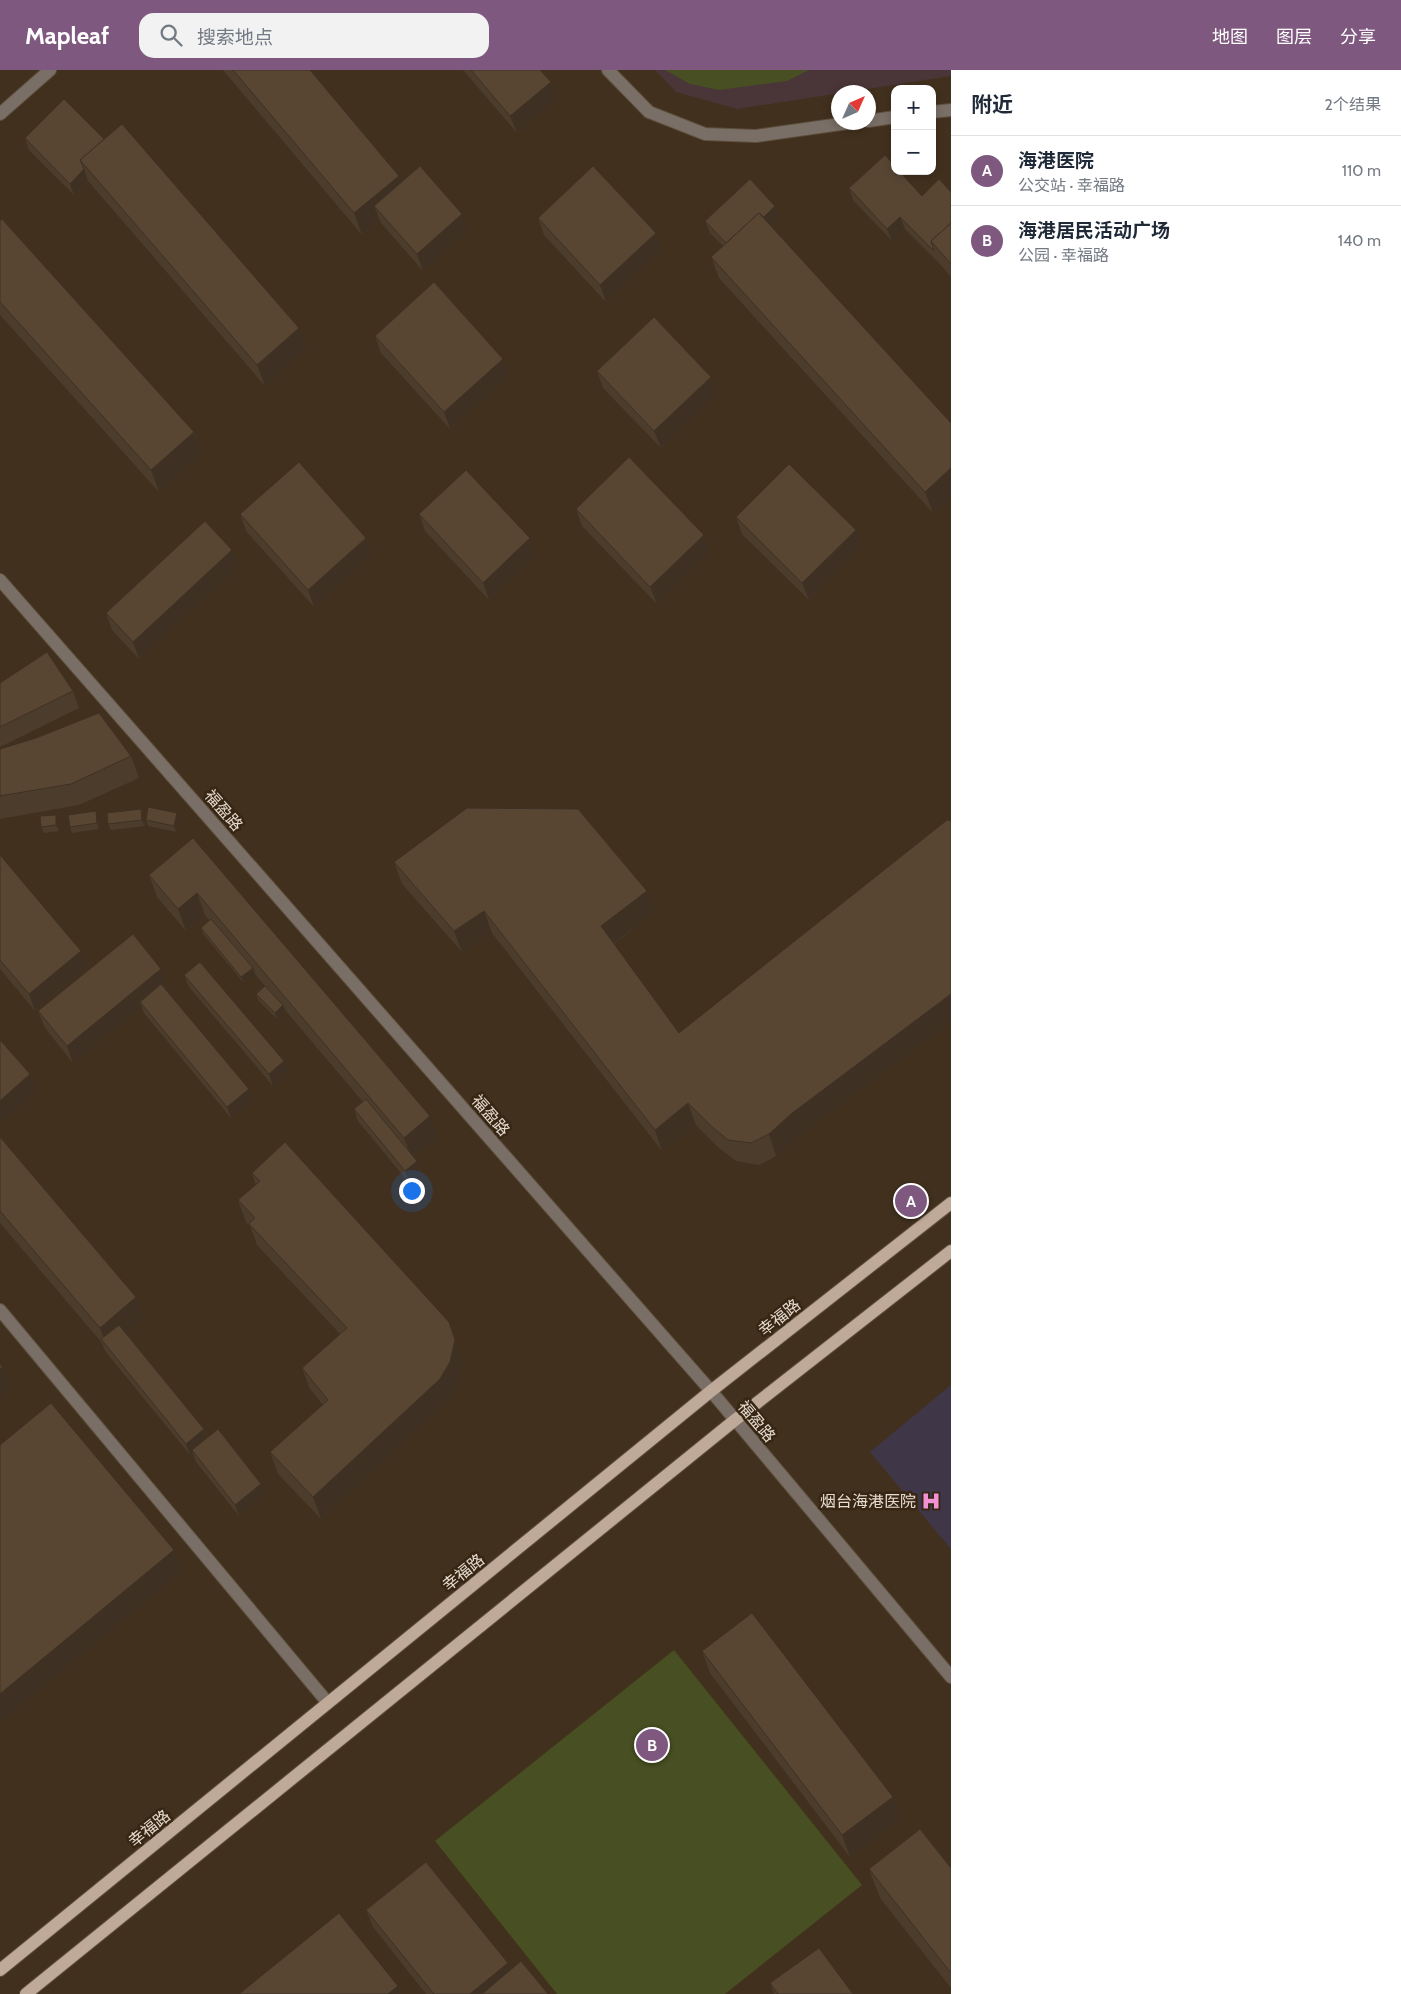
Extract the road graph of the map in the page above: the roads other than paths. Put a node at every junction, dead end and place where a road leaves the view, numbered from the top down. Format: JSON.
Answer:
{"nodes":[{"id":1,"x":50,"y":70,"type":"edge"},
{"id":2,"x":608,"y":70,"type":"edge"},
{"id":3,"x":951,"y":110,"type":"edge"},
{"id":4,"x":936,"y":112,"type":"edge"},
{"id":5,"x":0,"y":114,"type":"edge"},
{"id":6,"x":891,"y":118,"type":"edge"},
{"id":7,"x":876,"y":120,"type":"edge"},
{"id":8,"x":831,"y":125,"type":"edge"},
{"id":9,"x":0,"y":580,"type":"edge"},
{"id":10,"x":951,"y":1203,"type":"edge"},
{"id":11,"x":951,"y":1251,"type":"edge"},
{"id":12,"x":0,"y":1310,"type":"edge"},
{"id":13,"x":711,"y":1391,"type":"junction"},
{"id":14,"x":735,"y":1420,"type":"junction"},
{"id":15,"x":951,"y":1677,"type":"edge"},
{"id":16,"x":328,"y":1703,"type":"junction"},
{"id":17,"x":0,"y":1970,"type":"edge"},
{"id":18,"x":26,"y":1994,"type":"edge"}],
"edges":[{"from":1,"to":5,"type":"street"},
{"from":2,"to":8,"type":"street"},
{"from":3,"to":4,"type":"street"},
{"from":6,"to":7,"type":"street"},
{"from":9,"to":13,"type":"street","name":"福盈路"},
{"from":10,"to":13,"type":"main road","name":"幸福路"},
{"from":11,"to":14,"type":"main road"},
{"from":12,"to":16,"type":"street"},
{"from":13,"to":14,"type":"street","name":"福盈路"},
{"from":13,"to":16,"type":"main road","name":"幸福路"},
{"from":14,"to":15,"type":"street","name":"福盈路"},
{"from":14,"to":18,"type":"main road"},
{"from":16,"to":17,"type":"main road","name":"幸福路"}]}
